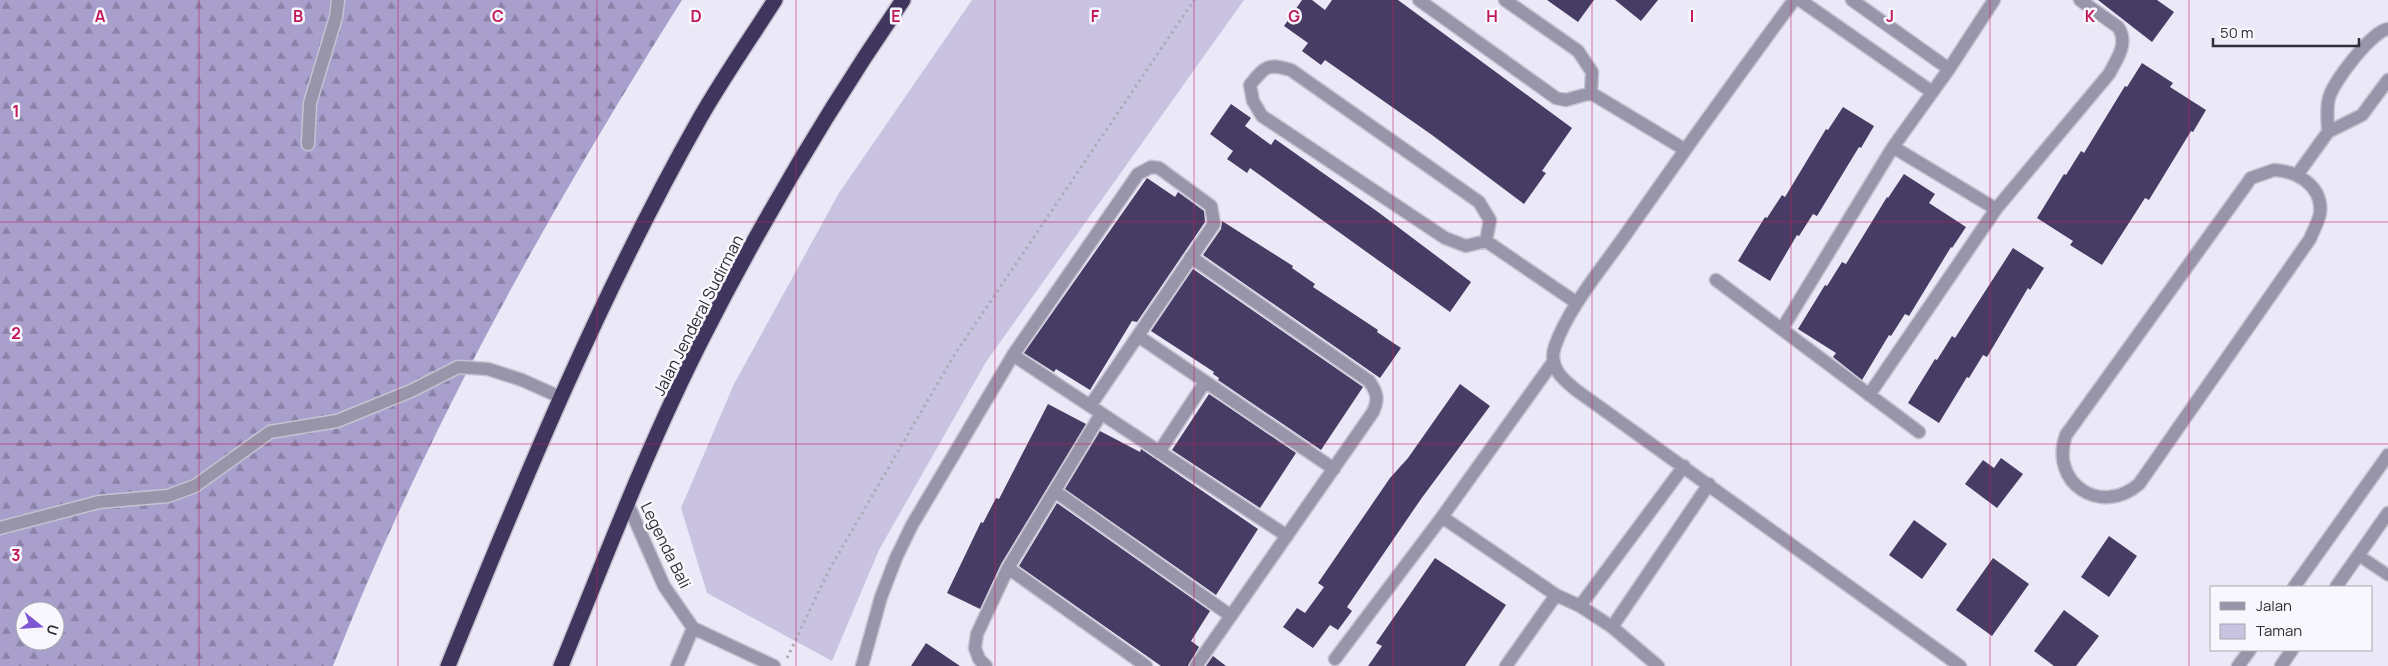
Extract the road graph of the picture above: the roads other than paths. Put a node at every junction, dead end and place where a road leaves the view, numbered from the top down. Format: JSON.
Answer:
{"nodes":[{"id":1,"x":338,"y":0,"type":"edge"},
{"id":2,"x":775,"y":0,"type":"edge"},
{"id":3,"x":903,"y":0,"type":"edge"},
{"id":4,"x":1419,"y":0,"type":"edge"},
{"id":5,"x":1505,"y":0,"type":"edge"},
{"id":6,"x":1794,"y":0,"type":"edge"},
{"id":7,"x":1800,"y":0,"type":"edge"},
{"id":8,"x":1852,"y":0,"type":"edge"},
{"id":9,"x":1994,"y":0,"type":"edge"},
{"id":10,"x":2080,"y":0,"type":"edge"},
{"id":11,"x":2388,"y":29,"type":"edge"},
{"id":12,"x":1949,"y":69,"type":"junction"},
{"id":13,"x":2388,"y":80,"type":"edge"},
{"id":14,"x":1932,"y":92,"type":"junction"},
{"id":15,"x":1591,"y":93,"type":"junction"},
{"id":16,"x":2328,"y":132,"type":"junction"},
{"id":17,"x":308,"y":144,"type":"dead end"},
{"id":18,"x":1893,"y":147,"type":"junction"},
{"id":19,"x":1684,"y":149,"type":"junction"},
{"id":20,"x":2297,"y":175,"type":"junction"},
{"id":21,"x":1996,"y":208,"type":"junction"},
{"id":22,"x":1486,"y":241,"type":"junction"},
{"id":23,"x":1191,"y":257,"type":"junction"},
{"id":24,"x":1716,"y":280,"type":"dead end"},
{"id":25,"x":1577,"y":304,"type":"junction"},
{"id":26,"x":1782,"y":329,"type":"junction"},
{"id":27,"x":1138,"y":336,"type":"junction"},
{"id":28,"x":1013,"y":355,"type":"junction"},
{"id":29,"x":1553,"y":362,"type":"junction"},
{"id":30,"x":1205,"y":382,"type":"junction"},
{"id":31,"x":1869,"y":395,"type":"junction"},
{"id":32,"x":560,"y":397,"type":"junction"},
{"id":33,"x":1096,"y":410,"type":"junction"},
{"id":34,"x":1919,"y":432,"type":"dead end"},
{"id":35,"x":1159,"y":452,"type":"junction"},
{"id":36,"x":2388,"y":455,"type":"edge"},
{"id":37,"x":1684,"y":466,"type":"junction"},
{"id":38,"x":1334,"y":469,"type":"junction"},
{"id":39,"x":1709,"y":484,"type":"junction"},
{"id":40,"x":1056,"y":492,"type":"junction"},
{"id":41,"x":628,"y":502,"type":"junction"},
{"id":42,"x":2388,"y":513,"type":"edge"},
{"id":43,"x":1442,"y":517,"type":"junction"},
{"id":44,"x":0,"y":528,"type":"edge"},
{"id":45,"x":1287,"y":536,"type":"junction"},
{"id":46,"x":2358,"y":555,"type":"junction"},
{"id":47,"x":1008,"y":568,"type":"junction"},
{"id":48,"x":2388,"y":575,"type":"edge"},
{"id":49,"x":2295,"y":586,"type":"edge"},
{"id":50,"x":2337,"y":586,"type":"edge"},
{"id":51,"x":1556,"y":595,"type":"junction"},
{"id":52,"x":1580,"y":606,"type":"junction"},
{"id":53,"x":1231,"y":616,"type":"junction"},
{"id":54,"x":693,"y":628,"type":"junction"},
{"id":55,"x":1612,"y":628,"type":"junction"},
{"id":56,"x":2249,"y":651,"type":"edge"},
{"id":57,"x":2291,"y":651,"type":"edge"},
{"id":58,"x":1335,"y":659,"type":"dead end"},
{"id":59,"x":1129,"y":661,"type":"edge"},
{"id":60,"x":448,"y":666,"type":"edge"},
{"id":61,"x":561,"y":666,"type":"edge"},
{"id":62,"x":677,"y":666,"type":"edge"},
{"id":63,"x":774,"y":666,"type":"edge"},
{"id":64,"x":862,"y":666,"type":"edge"},
{"id":65,"x":986,"y":666,"type":"edge"},
{"id":66,"x":1146,"y":666,"type":"edge"},
{"id":67,"x":1196,"y":666,"type":"edge"},
{"id":68,"x":1506,"y":666,"type":"edge"},
{"id":69,"x":1658,"y":666,"type":"edge"},
{"id":70,"x":1960,"y":666,"type":"edge"},
{"id":71,"x":2238,"y":666,"type":"edge"},
{"id":72,"x":2281,"y":666,"type":"edge"}],
"edges":[{"from":1,"to":17,"type":"street"},
{"from":2,"to":32,"type":"highway"},
{"from":3,"to":41,"type":"highway","name":"Jalan Jenderal Sudirman"},
{"from":4,"to":15,"type":"street"},
{"from":5,"to":15,"type":"street"},
{"from":6,"to":19,"type":"street"},
{"from":7,"to":14,"type":"street"},
{"from":8,"to":12,"type":"street"},
{"from":9,"to":12,"type":"street"},
{"from":10,"to":21,"type":"street"},
{"from":11,"to":16,"type":"street"},
{"from":12,"to":14,"type":"street"},
{"from":13,"to":16,"type":"street"},
{"from":14,"to":18,"type":"street"},
{"from":15,"to":19,"type":"street"},
{"from":16,"to":20,"type":"street"},
{"from":18,"to":21,"type":"street"},
{"from":18,"to":26,"type":"street"},
{"from":19,"to":25,"type":"street"},
{"from":20,"to":20,"type":"street"},
{"from":21,"to":31,"type":"street"},
{"from":22,"to":22,"type":"street"},
{"from":22,"to":25,"type":"street"},
{"from":23,"to":27,"type":"street"},
{"from":23,"to":28,"type":"street"},
{"from":23,"to":38,"type":"street"},
{"from":24,"to":26,"type":"street"},
{"from":25,"to":29,"type":"street"},
{"from":26,"to":31,"type":"street"},
{"from":27,"to":30,"type":"street"},
{"from":27,"to":33,"type":"street"},
{"from":28,"to":33,"type":"street"},
{"from":28,"to":64,"type":"street"},
{"from":29,"to":37,"type":"street"},
{"from":29,"to":43,"type":"street"},
{"from":30,"to":35,"type":"street"},
{"from":30,"to":38,"type":"street"},
{"from":31,"to":34,"type":"street"},
{"from":32,"to":44,"type":"street"},
{"from":32,"to":60,"type":"highway"},
{"from":33,"to":35,"type":"street"},
{"from":33,"to":40,"type":"street"},
{"from":35,"to":45,"type":"street"},
{"from":36,"to":49,"type":"street"},
{"from":37,"to":39,"type":"street"},
{"from":37,"to":52,"type":"street"},
{"from":38,"to":45,"type":"street"},
{"from":39,"to":55,"type":"street"},
{"from":39,"to":70,"type":"street"},
{"from":40,"to":47,"type":"street"},
{"from":40,"to":53,"type":"street"},
{"from":41,"to":54,"type":"street","name":"Legenda Bali"},
{"from":41,"to":61,"type":"highway","name":"Jalan Jenderal Sudirman"},
{"from":42,"to":46,"type":"street"},
{"from":43,"to":51,"type":"street"},
{"from":43,"to":58,"type":"street"},
{"from":45,"to":53,"type":"street"},
{"from":46,"to":48,"type":"lane"},
{"from":46,"to":50,"type":"street"},
{"from":47,"to":59,"type":"street"},
{"from":47,"to":65,"type":"street"},
{"from":51,"to":52,"type":"street"},
{"from":51,"to":68,"type":"street"},
{"from":52,"to":55,"type":"street"},
{"from":53,"to":67,"type":"street"},
{"from":54,"to":62,"type":"street"},
{"from":54,"to":63,"type":"street"},
{"from":55,"to":69,"type":"street"},
{"from":56,"to":71,"type":"street"},
{"from":57,"to":72,"type":"street"},
{"from":59,"to":66,"type":"street"}]}
